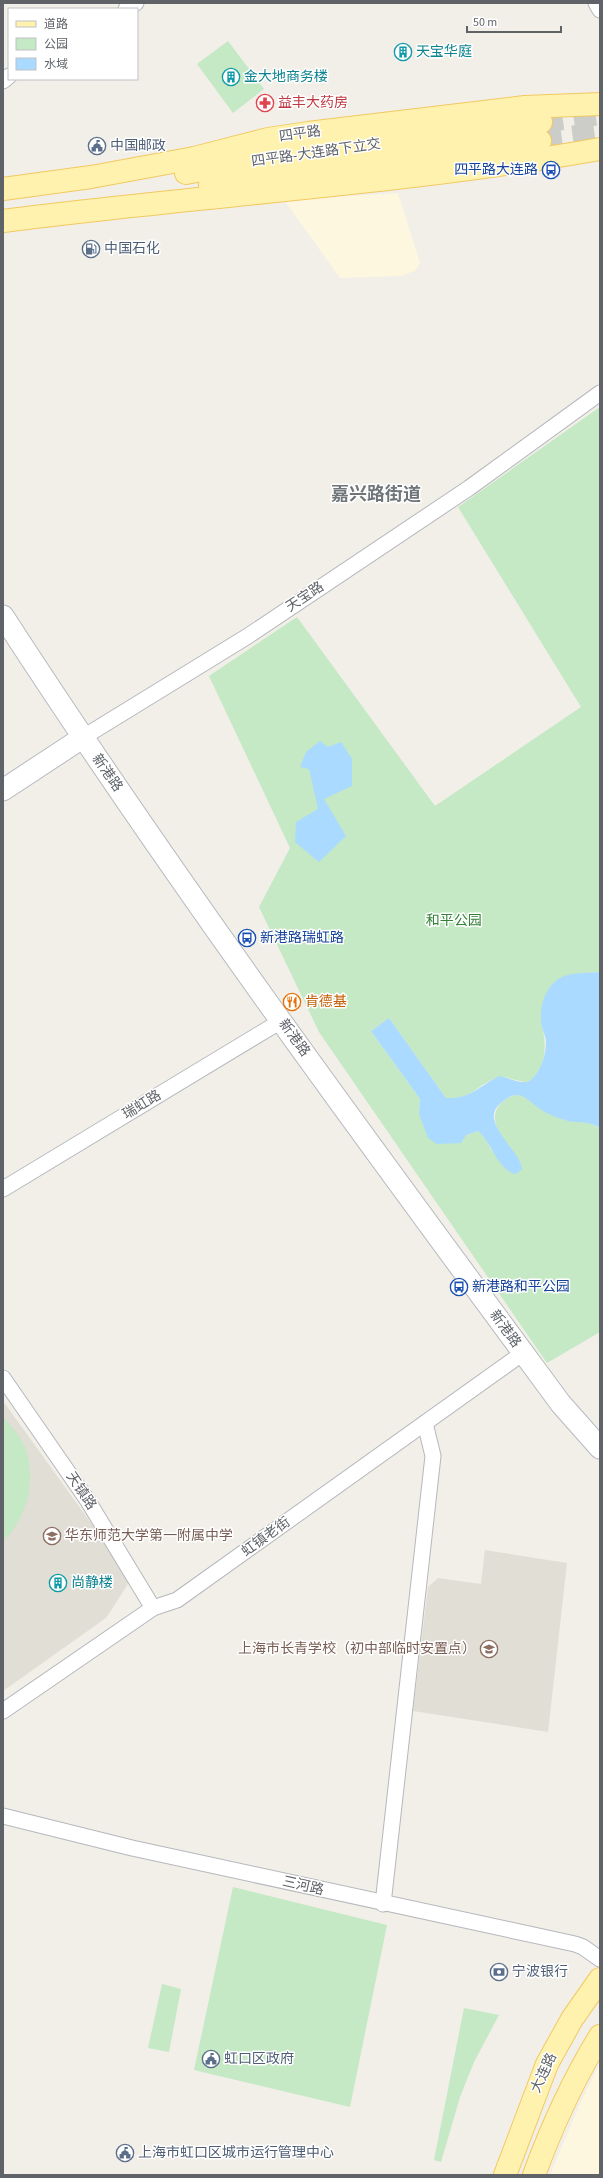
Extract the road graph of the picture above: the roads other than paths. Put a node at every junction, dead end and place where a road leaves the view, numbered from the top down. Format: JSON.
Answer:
{"nodes":[{"id":1,"x":596,"y":3,"type":"edge"},
{"id":2,"x":600,"y":10,"type":"edge"},
{"id":3,"x":600,"y":104,"type":"edge"},
{"id":4,"x":600,"y":149,"type":"edge"},
{"id":5,"x":91,"y":177,"type":"junction"},
{"id":6,"x":3,"y":189,"type":"edge"},
{"id":7,"x":104,"y":210,"type":"junction"},
{"id":8,"x":3,"y":221,"type":"edge"},
{"id":9,"x":600,"y":393,"type":"edge"},
{"id":10,"x":3,"y":616,"type":"edge"},
{"id":11,"x":82,"y":738,"type":"junction"},
{"id":12,"x":3,"y":790,"type":"edge"},
{"id":13,"x":281,"y":1021,"type":"junction"},
{"id":14,"x":3,"y":1189,"type":"edge"},
{"id":15,"x":523,"y":1353,"type":"junction"},
{"id":16,"x":3,"y":1378,"type":"edge"},
{"id":17,"x":425,"y":1422,"type":"junction"},
{"id":18,"x":600,"y":1448,"type":"edge"},
{"id":19,"x":154,"y":1608,"type":"junction"},
{"id":20,"x":3,"y":1711,"type":"edge"},
{"id":21,"x":3,"y":1816,"type":"edge"},
{"id":22,"x":383,"y":1904,"type":"junction"},
{"id":23,"x":600,"y":1959,"type":"edge"},
{"id":24,"x":600,"y":1979,"type":"edge"},
{"id":25,"x":600,"y":2036,"type":"edge"},
{"id":26,"x":505,"y":2175,"type":"edge"},
{"id":27,"x":534,"y":2175,"type":"edge"}],
"edges":[{"from":1,"to":2,"type":"street"},
{"from":3,"to":5,"type":"main road","name":"四平路"},
{"from":4,"to":7,"type":"main road"},
{"from":5,"to":6,"type":"main road","name":"四平路"},
{"from":5,"to":7,"type":"main road","name":"四平路-大连路下立交"},
{"from":7,"to":8,"type":"main road"},
{"from":9,"to":11,"type":"street","name":"天宝路"},
{"from":10,"to":11,"type":"street","name":"新港路"},
{"from":11,"to":12,"type":"street","name":"天宝路"},
{"from":11,"to":13,"type":"street","name":"新港路"},
{"from":13,"to":14,"type":"street","name":"瑞虹路"},
{"from":13,"to":15,"type":"street","name":"新港路"},
{"from":15,"to":17,"type":"street","name":"虹镇老街"},
{"from":15,"to":18,"type":"street","name":"新港路"},
{"from":16,"to":19,"type":"street","name":"天镇路"},
{"from":17,"to":19,"type":"street","name":"虹镇老街"},
{"from":17,"to":22,"type":"street"},
{"from":19,"to":20,"type":"street","name":"虹镇老街"},
{"from":21,"to":22,"type":"street","name":"三河路"},
{"from":22,"to":23,"type":"street","name":"三河路"},
{"from":24,"to":26,"type":"main road","name":"大连路"},
{"from":25,"to":27,"type":"main road"}]}
